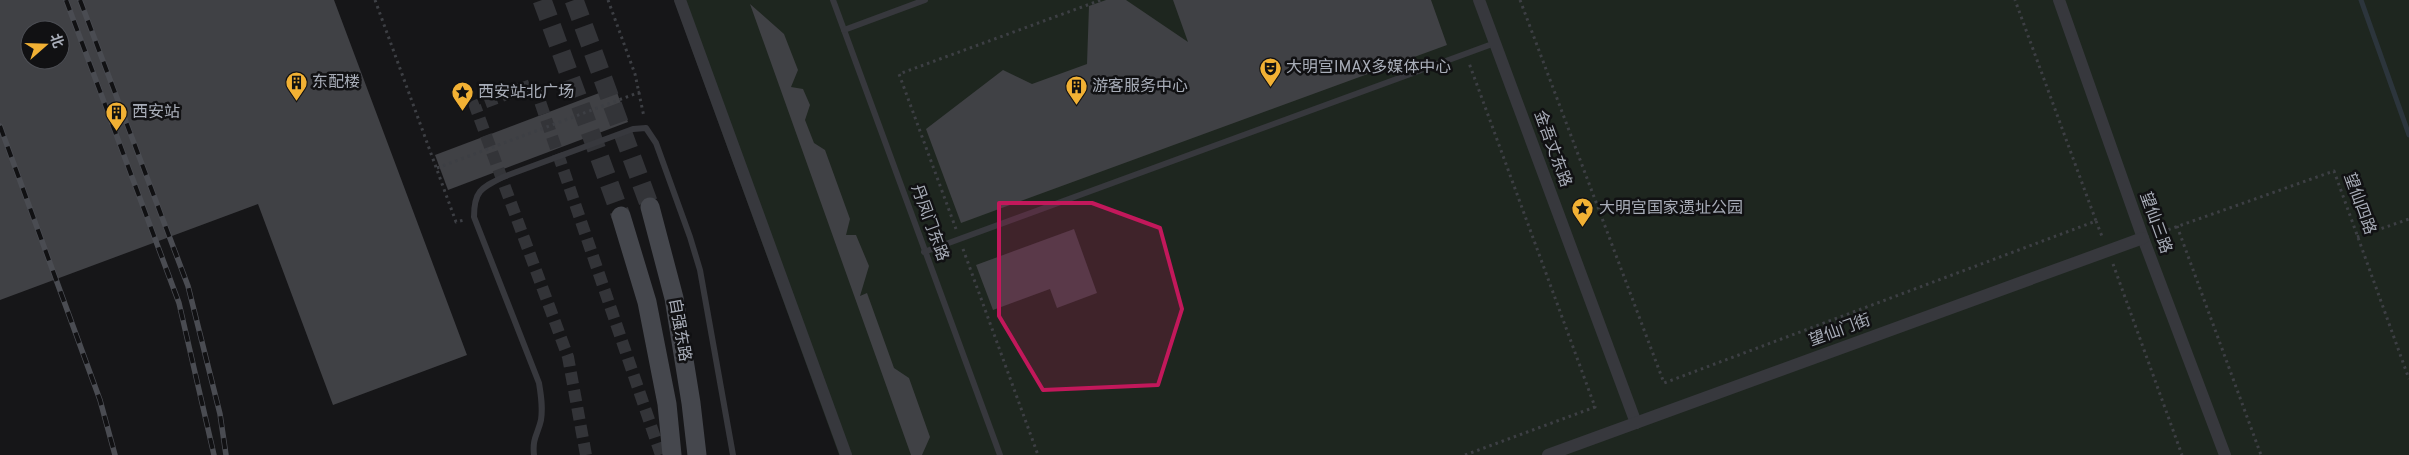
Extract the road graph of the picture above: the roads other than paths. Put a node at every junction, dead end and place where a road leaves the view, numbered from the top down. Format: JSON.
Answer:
{"nodes":[{"id":1,"x":680,"y":0,"type":"edge"},
{"id":2,"x":834,"y":0,"type":"edge"},
{"id":3,"x":925,"y":0,"type":"edge"},
{"id":4,"x":1479,"y":0,"type":"edge"},
{"id":5,"x":2059,"y":0,"type":"edge"},
{"id":6,"x":844,"y":30,"type":"junction"},
{"id":7,"x":1495,"y":43,"type":"junction"},
{"id":8,"x":650,"y":207,"type":"tunnel mouth"},
{"id":9,"x":621,"y":216,"type":"tunnel mouth"},
{"id":10,"x":2143,"y":238,"type":"junction"},
{"id":11,"x":924,"y":252,"type":"junction"},
{"id":12,"x":1636,"y":423,"type":"junction"},
{"id":13,"x":534,"y":455,"type":"edge"},
{"id":14,"x":672,"y":455,"type":"edge"},
{"id":15,"x":697,"y":455,"type":"edge"},
{"id":16,"x":732,"y":455,"type":"edge"},
{"id":17,"x":846,"y":455,"type":"edge"},
{"id":18,"x":1000,"y":455,"type":"edge"},
{"id":19,"x":1548,"y":455,"type":"edge"},
{"id":20,"x":2225,"y":455,"type":"edge"}],
"edges":[{"from":1,"to":17,"type":"street"},
{"from":2,"to":6,"type":"lane","name":"丹凤门东路"},
{"from":3,"to":6,"type":"lane"},
{"from":4,"to":7,"type":"street","name":"金吾丈东路"},
{"from":5,"to":10,"type":"street","name":"望仙三路"},
{"from":6,"to":11,"type":"lane","name":"丹凤门东路"},
{"from":7,"to":11,"type":"lane"},
{"from":7,"to":12,"type":"street","name":"金吾丈东路"},
{"from":8,"to":15,"type":"main road","name":"自强东路"},
{"from":9,"to":14,"type":"main road","name":"自强东路"},
{"from":10,"to":12,"type":"street","name":"望仙门街"},
{"from":10,"to":20,"type":"street","name":"望仙三路"},
{"from":11,"to":18,"type":"lane","name":"丹凤门东路"},
{"from":12,"to":19,"type":"street","name":"望仙门街"},
{"from":13,"to":16,"type":"lane"}]}
